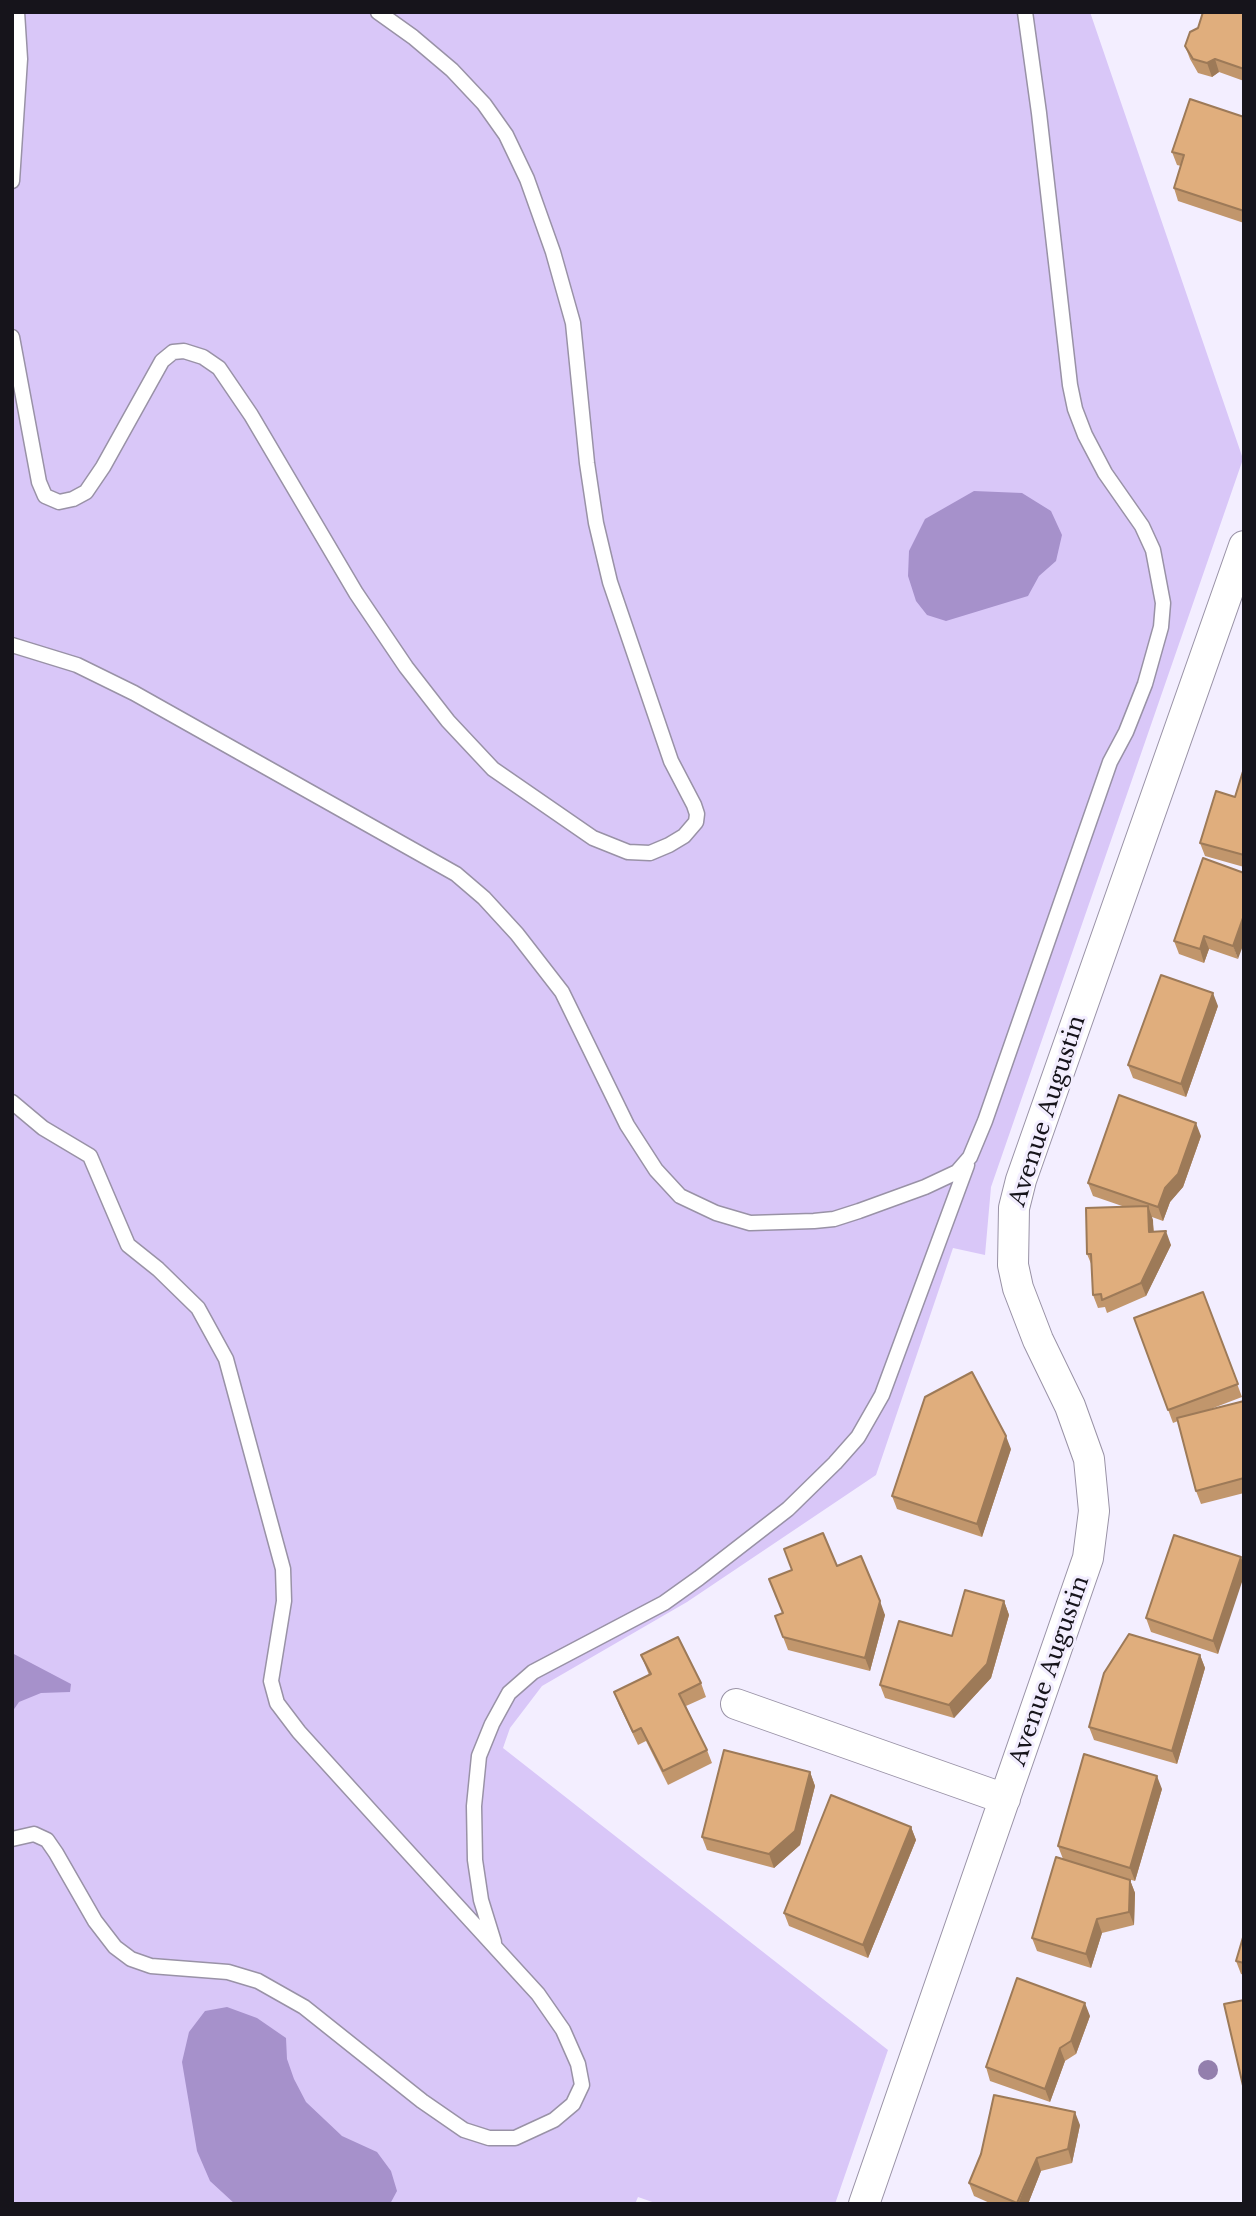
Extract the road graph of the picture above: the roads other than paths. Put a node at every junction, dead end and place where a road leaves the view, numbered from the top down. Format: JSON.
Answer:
{"nodes":[{"id":1,"x":17,"y":12,"type":"edge"},
{"id":2,"x":378,"y":12,"type":"edge"},
{"id":3,"x":1026,"y":12,"type":"edge"},
{"id":4,"x":12,"y":181,"type":"edge"},
{"id":5,"x":12,"y":337,"type":"edge"},
{"id":6,"x":1244,"y":546,"type":"edge"},
{"id":7,"x":12,"y":645,"type":"edge"},
{"id":8,"x":12,"y":1102,"type":"edge"},
{"id":9,"x":970,"y":1157,"type":"junction"},
{"id":10,"x":736,"y":1704,"type":"dead end"},
{"id":11,"x":1005,"y":1800,"type":"junction"},
{"id":12,"x":12,"y":1839,"type":"edge"},
{"id":13,"x":495,"y":1946,"type":"junction"},
{"id":14,"x":864,"y":2204,"type":"edge"}],
"edges":[{"from":1,"to":4,"type":"lane"},
{"from":2,"to":5,"type":"lane"},
{"from":3,"to":9,"type":"lane"},
{"from":6,"to":11,"type":"street","name":"Avenue Augustin"},
{"from":7,"to":9,"type":"lane"},
{"from":8,"to":13,"type":"lane"},
{"from":9,"to":13,"type":"lane"},
{"from":10,"to":11,"type":"street"},
{"from":11,"to":14,"type":"street","name":"Avenue Augustin"},
{"from":12,"to":13,"type":"lane"}]}
